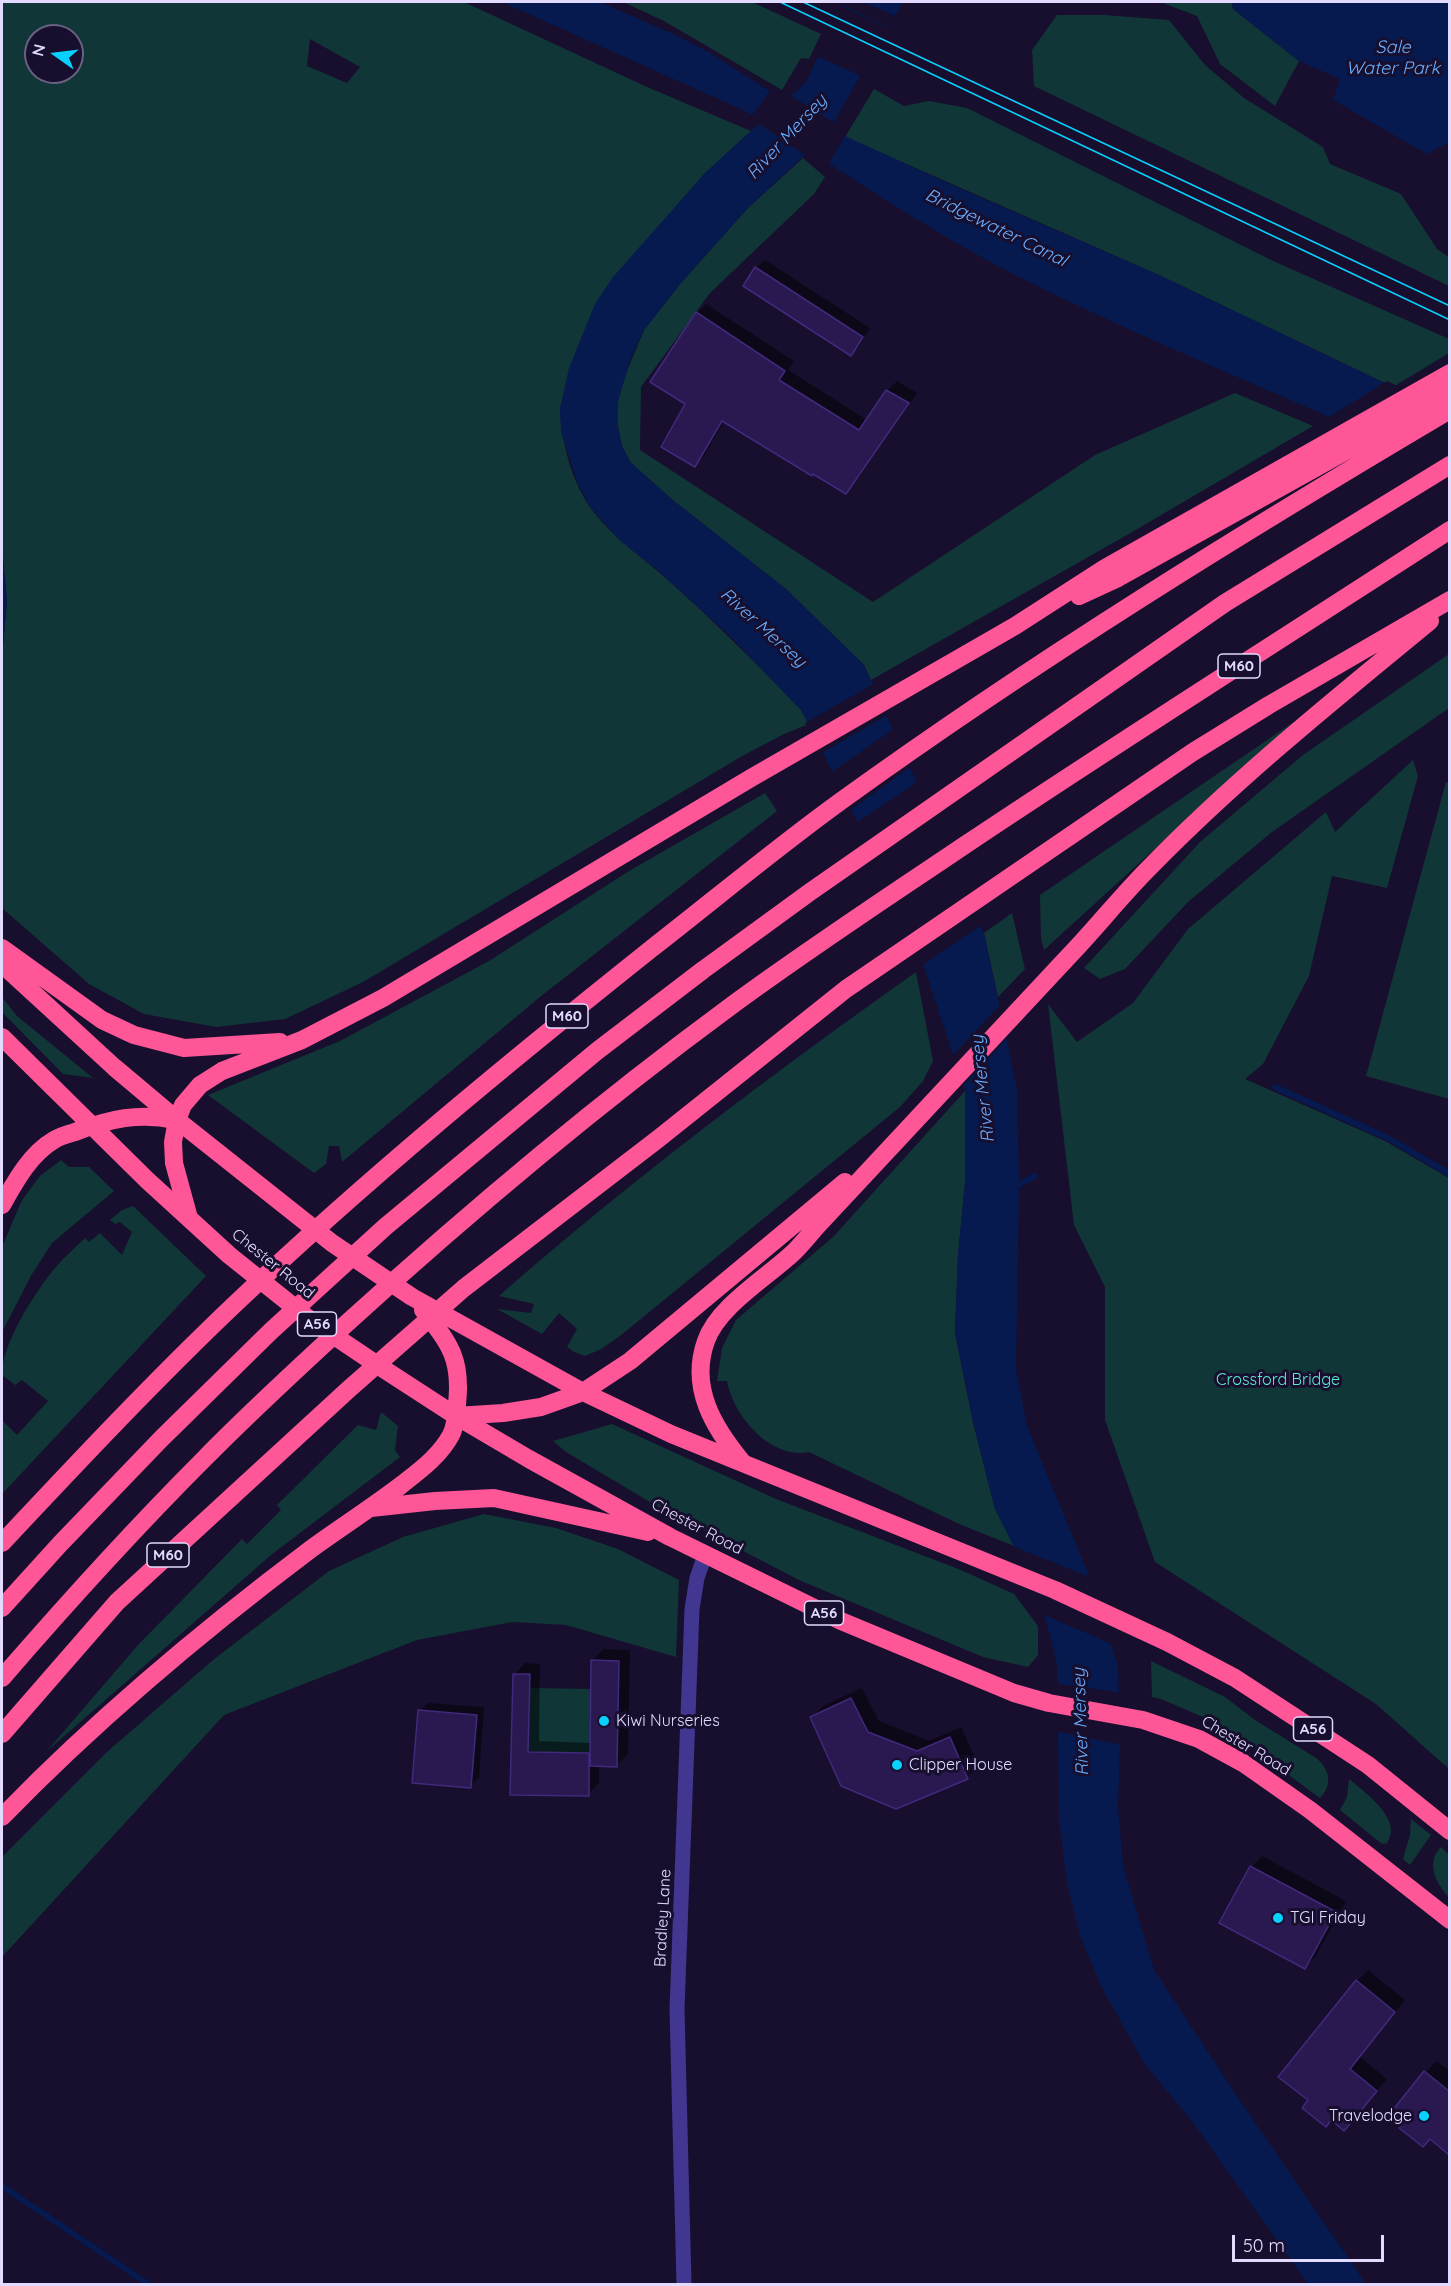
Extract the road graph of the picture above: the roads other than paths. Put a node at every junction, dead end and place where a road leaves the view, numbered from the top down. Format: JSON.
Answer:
{"nodes":[{"id":1,"x":1449,"y":373,"type":"edge"},
{"id":2,"x":1449,"y":393,"type":"edge"},
{"id":3,"x":1449,"y":410,"type":"edge"},
{"id":4,"x":1449,"y":465,"type":"edge"},
{"id":5,"x":1449,"y":530,"type":"edge"},
{"id":6,"x":1449,"y":600,"type":"edge"},
{"id":7,"x":1449,"y":605,"type":"edge"},
{"id":8,"x":1015,"y":626,"type":"junction"},
{"id":9,"x":2,"y":948,"type":"edge"},
{"id":10,"x":2,"y":964,"type":"edge"},
{"id":11,"x":2,"y":1037,"type":"edge"},
{"id":12,"x":302,"y":1040,"type":"junction"},
{"id":13,"x":177,"y":1120,"type":"junction"},
{"id":14,"x":91,"y":1126,"type":"junction"},
{"id":15,"x":892,"y":1144,"type":"junction"},
{"id":16,"x":2,"y":1205,"type":"edge"},
{"id":17,"x":189,"y":1218,"type":"junction"},
{"id":18,"x":412,"y":1297,"type":"junction"},
{"id":19,"x":583,"y":1392,"type":"junction"},
{"id":20,"x":456,"y":1416,"type":"junction"},
{"id":21,"x":746,"y":1466,"type":"junction"},
{"id":22,"x":370,"y":1508,"type":"junction"},
{"id":23,"x":670,"y":1537,"type":"junction"},
{"id":24,"x":2,"y":1543,"type":"edge"},
{"id":25,"x":705,"y":1555,"type":"junction"},
{"id":26,"x":2,"y":1608,"type":"edge"},
{"id":27,"x":2,"y":1678,"type":"edge"},
{"id":28,"x":2,"y":1734,"type":"edge"},
{"id":29,"x":2,"y":1817,"type":"edge"},
{"id":30,"x":1449,"y":1831,"type":"edge"},
{"id":31,"x":1449,"y":1920,"type":"edge"},
{"id":32,"x":684,"y":2284,"type":"edge"}],
"edges":[{"from":1,"to":8,"type":"highway"},
{"from":2,"to":8,"type":"highway"},
{"from":3,"to":24,"type":"highway","number":"M60"},
{"from":4,"to":26,"type":"highway","number":"M60"},
{"from":5,"to":27,"type":"highway","number":"M60"},
{"from":6,"to":28,"type":"highway","number":"M60"},
{"from":7,"to":15,"type":"highway"},
{"from":8,"to":12,"type":"highway"},
{"from":9,"to":12,"type":"highway"},
{"from":10,"to":13,"type":"highway","number":"A56"},
{"from":11,"to":14,"type":"highway","name":"Chester Road","number":"A56"},
{"from":12,"to":13,"type":"highway"},
{"from":13,"to":14,"type":"highway","number":"A56"},
{"from":13,"to":17,"type":"highway"},
{"from":13,"to":18,"type":"highway","number":"A56"},
{"from":14,"to":16,"type":"highway"},
{"from":14,"to":17,"type":"highway","name":"Chester Road","number":"A56"},
{"from":15,"to":19,"type":"highway"},
{"from":15,"to":21,"type":"highway"},
{"from":17,"to":20,"type":"highway","name":"Chester Road","number":"A56"},
{"from":18,"to":19,"type":"highway","number":"A56"},
{"from":18,"to":20,"type":"highway","number":"A56"},
{"from":19,"to":20,"type":"highway"},
{"from":19,"to":21,"type":"highway","number":"A56"},
{"from":20,"to":22,"type":"highway"},
{"from":20,"to":23,"type":"highway","name":"Chester Road","number":"A56"},
{"from":21,"to":30,"type":"highway","number":"A56"},
{"from":22,"to":23,"type":"highway"},
{"from":22,"to":29,"type":"highway"},
{"from":23,"to":25,"type":"highway","name":"Chester Road","number":"A56"},
{"from":25,"to":31,"type":"highway","name":"Chester Road","number":"A56"},
{"from":25,"to":32,"type":"street","name":"Bradley Lane"}]}
